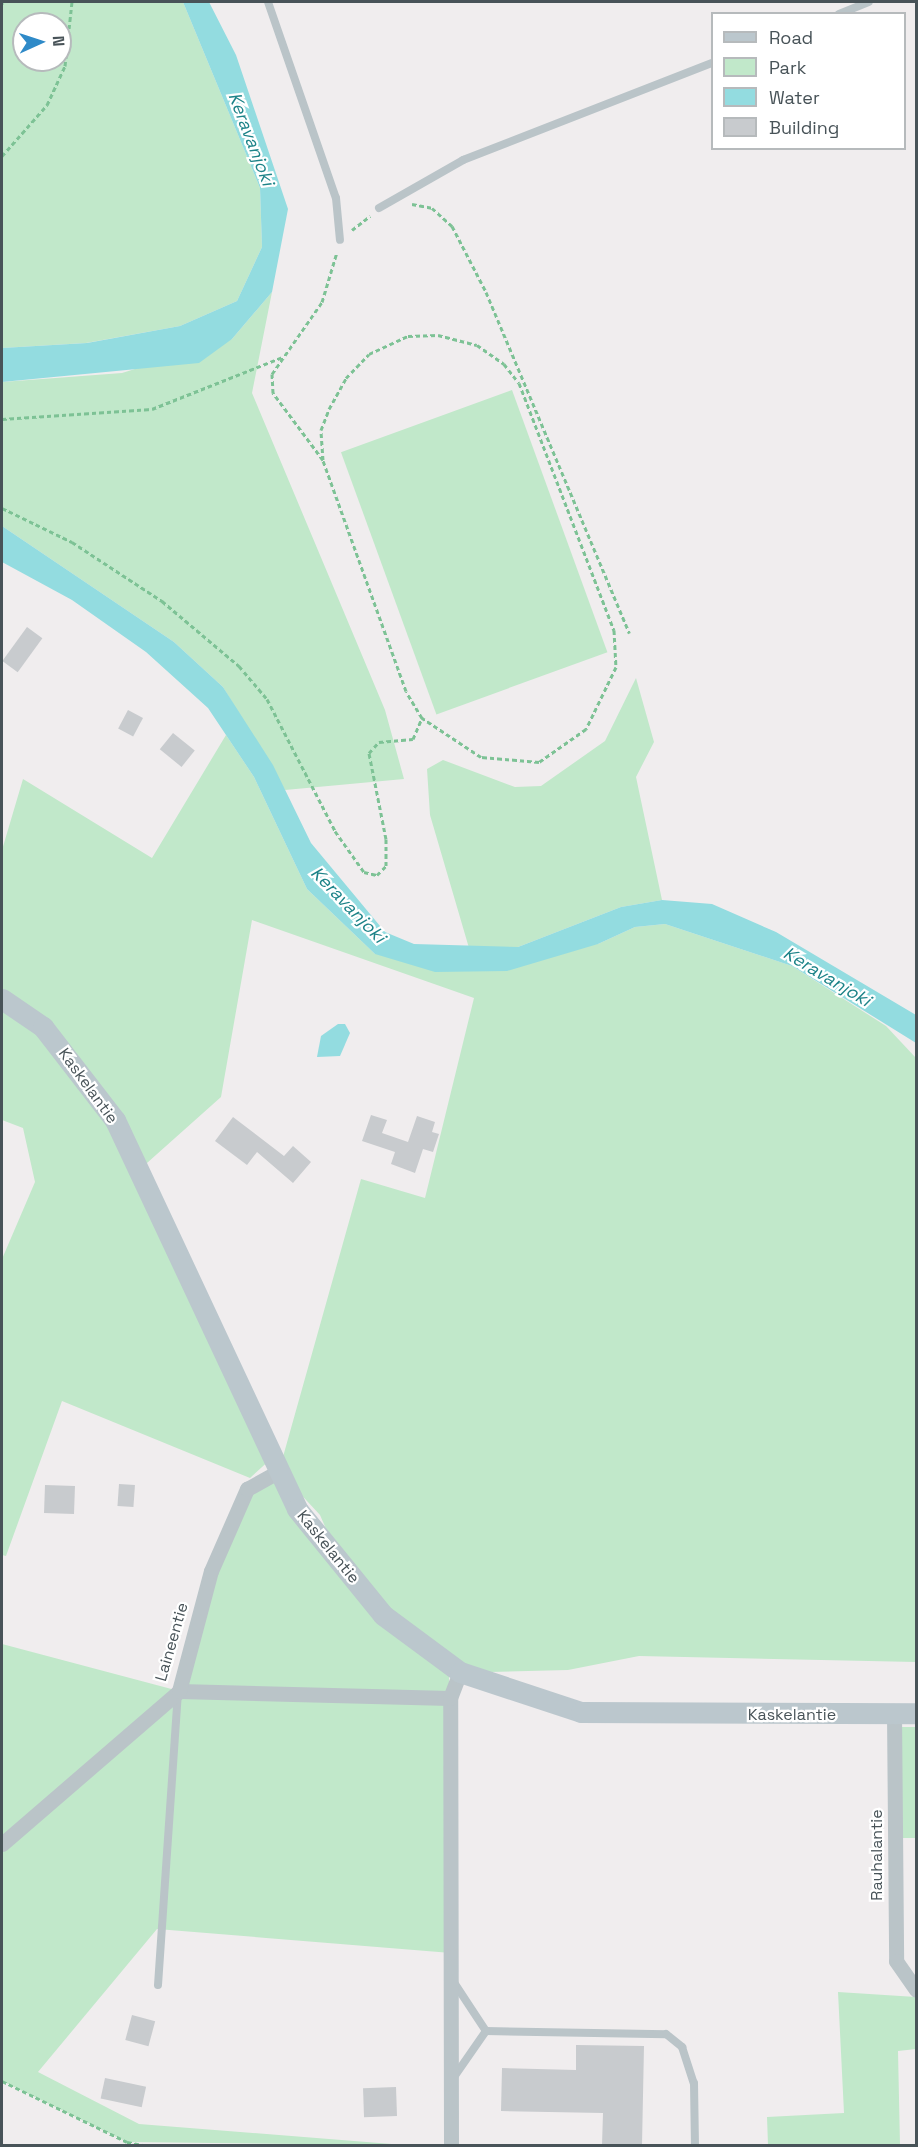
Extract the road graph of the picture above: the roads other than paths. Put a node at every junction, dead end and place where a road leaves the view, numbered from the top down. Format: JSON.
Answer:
{"nodes":[{"id":1,"x":268,"y":2,"type":"edge"},
{"id":2,"x":869,"y":2,"type":"edge"},
{"id":3,"x":844,"y":12,"type":"edge"},
{"id":4,"x":711,"y":63,"type":"edge"},
{"id":5,"x":379,"y":208,"type":"road end"},
{"id":6,"x":340,"y":240,"type":"road end"},
{"id":7,"x":2,"y":999,"type":"edge"},
{"id":8,"x":279,"y":1471,"type":"junction"},
{"id":9,"x":460,"y":1672,"type":"junction"},
{"id":10,"x":179,"y":1691,"type":"junction"},
{"id":11,"x":450,"y":1698,"type":"junction"},
{"id":12,"x":894,"y":1713,"type":"junction"},
{"id":13,"x":916,"y":1713,"type":"edge"},
{"id":14,"x":2,"y":1844,"type":"edge"},
{"id":15,"x":451,"y":1977,"type":"junction"},
{"id":16,"x":158,"y":1985,"type":"dead end"},
{"id":17,"x":916,"y":1990,"type":"edge"},
{"id":18,"x":486,"y":2031,"type":"junction"},
{"id":19,"x":451,"y":2081,"type":"junction"},
{"id":20,"x":451,"y":2145,"type":"edge"},
{"id":21,"x":695,"y":2145,"type":"edge"}],
"edges":[{"from":1,"to":6,"type":"lane"},
{"from":2,"to":3,"type":"lane"},
{"from":4,"to":5,"type":"lane"},
{"from":7,"to":8,"type":"street","name":"Kaskelantie"},
{"from":8,"to":9,"type":"street","name":"Kaskelantie"},
{"from":8,"to":10,"type":"street","name":"Laineentie"},
{"from":9,"to":11,"type":"street"},
{"from":9,"to":12,"type":"street","name":"Kaskelantie"},
{"from":10,"to":11,"type":"street"},
{"from":10,"to":14,"type":"street","name":"Laineentie"},
{"from":10,"to":16,"type":"lane"},
{"from":11,"to":15,"type":"street"},
{"from":12,"to":13,"type":"street","name":"Kaskelantie"},
{"from":12,"to":17,"type":"street","name":"Rauhalantie"},
{"from":15,"to":18,"type":"lane"},
{"from":15,"to":19,"type":"street"},
{"from":18,"to":19,"type":"lane"},
{"from":18,"to":21,"type":"lane"},
{"from":19,"to":20,"type":"street"}]}
